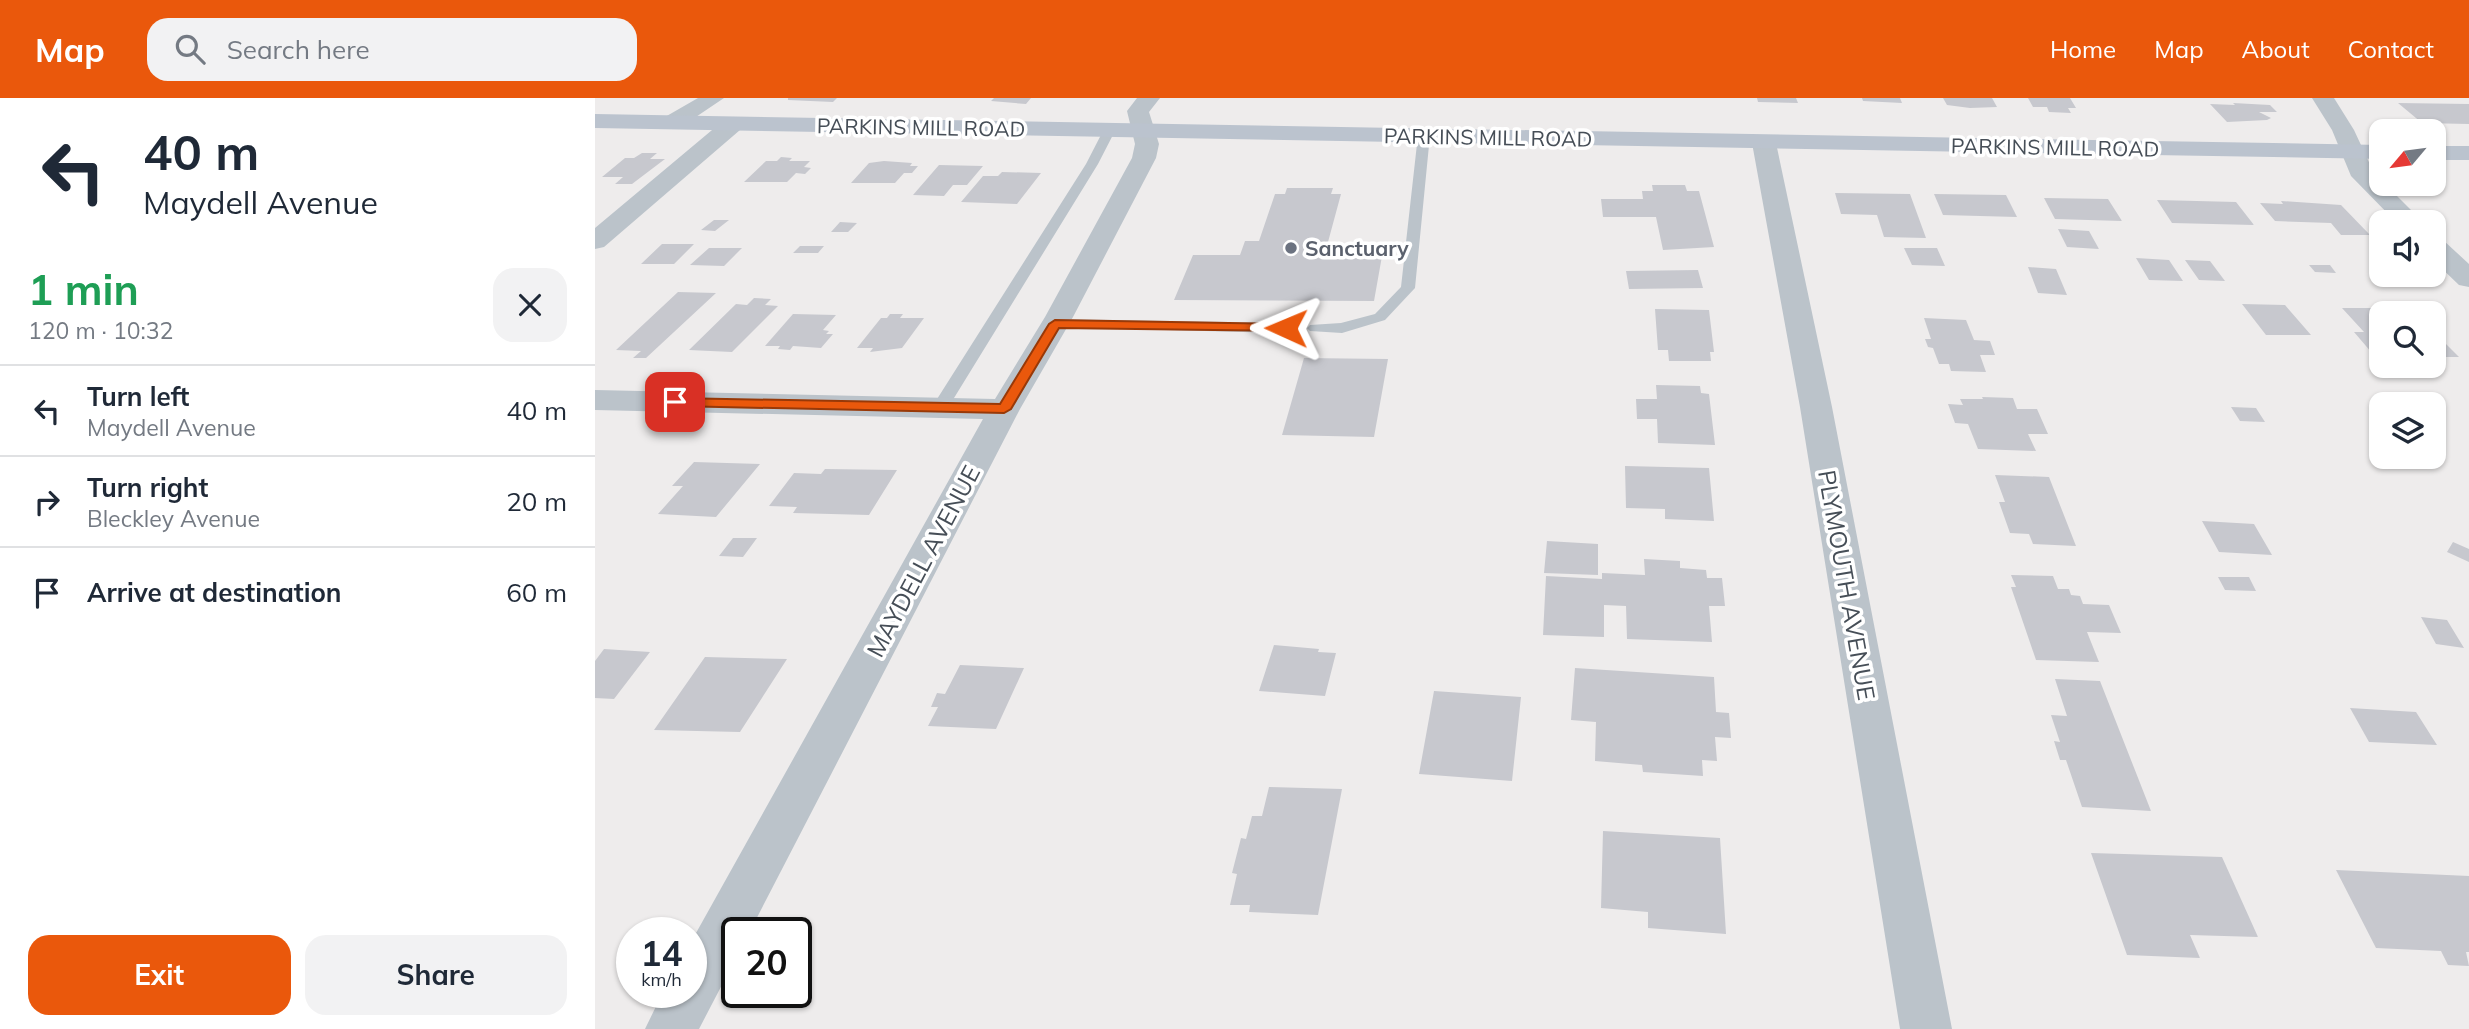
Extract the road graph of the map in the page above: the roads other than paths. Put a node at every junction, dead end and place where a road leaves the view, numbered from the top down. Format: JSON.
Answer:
{"nodes":[{"id":1,"x":713,"y":98,"type":"edge"},
{"id":2,"x":2323,"y":98,"type":"edge"},
{"id":3,"x":1134,"y":119,"type":"edge"},
{"id":4,"x":595,"y":121,"type":"edge"},
{"id":5,"x":673,"y":122,"type":"junction"},
{"id":6,"x":732,"y":125,"type":"junction"},
{"id":7,"x":1424,"y":135,"type":"junction"},
{"id":8,"x":1764,"y":143,"type":"junction"},
{"id":9,"x":2351,"y":151,"type":"junction"},
{"id":10,"x":2369,"y":152,"type":"edge"},
{"id":11,"x":2447,"y":153,"type":"edge"},
{"id":12,"x":2469,"y":153,"type":"edge"},
{"id":13,"x":2398,"y":210,"type":"edge"},
{"id":14,"x":595,"y":241,"type":"edge"},
{"id":15,"x":2446,"y":257,"type":"edge"},
{"id":16,"x":2469,"y":279,"type":"edge"},
{"id":17,"x":1055,"y":324,"type":"junction"},
{"id":18,"x":1103,"y":325,"type":"joint"},
{"id":19,"x":1286,"y":328,"type":"dead end"},
{"id":20,"x":1315,"y":328,"type":"dead end"},
{"id":21,"x":595,"y":400,"type":"edge"},
{"id":22,"x":940,"y":407,"type":"junction"},
{"id":23,"x":1004,"y":409,"type":"junction"},
{"id":24,"x":707,"y":962,"type":"edge"},
{"id":25,"x":682,"y":1008,"type":"edge"},
{"id":26,"x":671,"y":1029,"type":"edge"},
{"id":27,"x":1926,"y":1029,"type":"edge"}],
"edges":[{"from":1,"to":5,"type":"street"},
{"from":2,"to":9,"type":"street"},
{"from":3,"to":6,"type":"street","name":"PARKINS MILL ROAD"},
{"from":3,"to":7,"type":"street","name":"PARKINS MILL ROAD"},
{"from":3,"to":17,"type":"street","name":"MAYDELL AVENUE"},
{"from":3,"to":22,"type":"lane"},
{"from":4,"to":5,"type":"street","name":"PARKINS MILL ROAD"},
{"from":5,"to":6,"type":"street","name":"PARKINS MILL ROAD"},
{"from":6,"to":14,"type":"street"},
{"from":7,"to":8,"type":"street","name":"PARKINS MILL ROAD"},
{"from":7,"to":20,"type":"lane"},
{"from":8,"to":9,"type":"street","name":"PARKINS MILL ROAD"},
{"from":8,"to":27,"type":"street","name":"PLYMOUTH AVENUE"},
{"from":9,"to":10,"type":"street","name":"PARKINS MILL ROAD"},
{"from":9,"to":13,"type":"street"},
{"from":11,"to":12,"type":"street"},
{"from":15,"to":16,"type":"street"},
{"from":17,"to":18,"type":"lane"},
{"from":17,"to":23,"type":"street","name":"MAYDELL AVENUE"},
{"from":18,"to":19,"type":"lane"},
{"from":21,"to":22,"type":"street"},
{"from":22,"to":23,"type":"street"},
{"from":23,"to":24,"type":"street","name":"MAYDELL AVENUE"},
{"from":25,"to":26,"type":"street","name":"MAYDELL AVENUE"}]}
